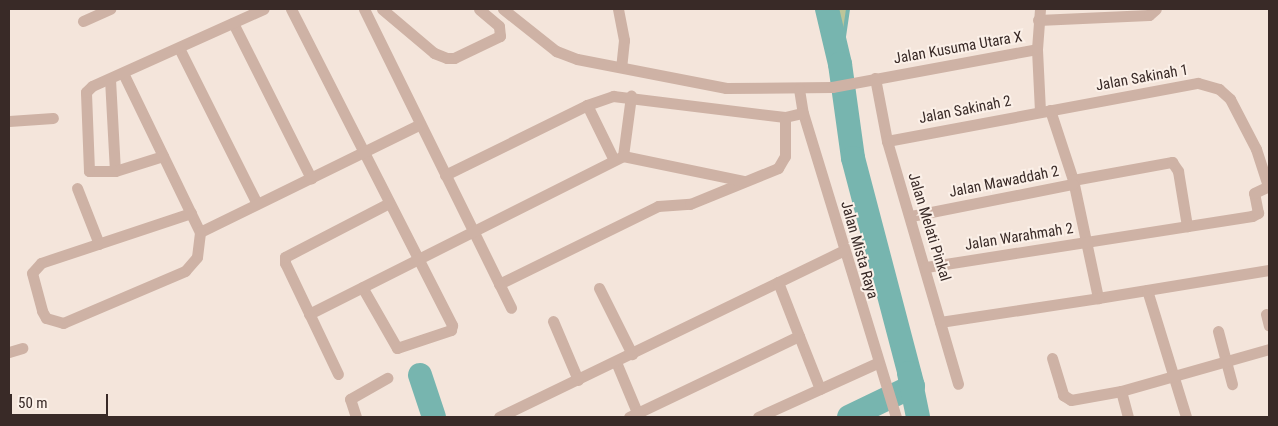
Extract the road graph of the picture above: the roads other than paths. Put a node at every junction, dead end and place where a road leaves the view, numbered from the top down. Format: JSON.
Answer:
{"nodes":[{"id":1,"x":110,"y":9,"type":"edge"},
{"id":2,"x":263,"y":9,"type":"edge"},
{"id":3,"x":291,"y":9,"type":"edge"},
{"id":4,"x":364,"y":9,"type":"edge"},
{"id":5,"x":382,"y":9,"type":"edge"},
{"id":6,"x":479,"y":9,"type":"edge"},
{"id":7,"x":503,"y":9,"type":"edge"},
{"id":8,"x":618,"y":9,"type":"edge"},
{"id":9,"x":1156,"y":9,"type":"edge"},
{"id":10,"x":1098,"y":13,"type":"edge"},
{"id":11,"x":1039,"y":14,"type":"edge"},
{"id":12,"x":83,"y":21,"type":"dead end"},
{"id":13,"x":233,"y":22,"type":"junction"},
{"id":14,"x":178,"y":48,"type":"junction"},
{"id":15,"x":1037,"y":49,"type":"junction"},
{"id":16,"x":621,"y":67,"type":"junction"},
{"id":17,"x":123,"y":73,"type":"junction"},
{"id":18,"x":875,"y":78,"type":"junction"},
{"id":19,"x":110,"y":79,"type":"junction"},
{"id":20,"x":799,"y":89,"type":"junction"},
{"id":21,"x":630,"y":96,"type":"junction"},
{"id":22,"x":587,"y":105,"type":"junction"},
{"id":23,"x":1045,"y":110,"type":"junction"},
{"id":24,"x":803,"y":113,"type":"junction"},
{"id":25,"x":785,"y":117,"type":"junction"},
{"id":26,"x":52,"y":118,"type":"dead end"},
{"id":27,"x":9,"y":121,"type":"edge"},
{"id":28,"x":420,"y":124,"type":"junction"},
{"id":29,"x":887,"y":141,"type":"junction"},
{"id":30,"x":364,"y":152,"type":"junction"},
{"id":31,"x":163,"y":156,"type":"junction"},
{"id":32,"x":619,"y":158,"type":"junction"},
{"id":33,"x":115,"y":171,"type":"junction"},
{"id":34,"x":445,"y":175,"type":"junction"},
{"id":35,"x":311,"y":178,"type":"junction"},
{"id":36,"x":744,"y":181,"type":"junction"},
{"id":37,"x":1073,"y":182,"type":"junction"},
{"id":38,"x":1268,"y":186,"type":"edge"},
{"id":39,"x":77,"y":188,"type":"dead end"},
{"id":40,"x":389,"y":203,"type":"junction"},
{"id":41,"x":257,"y":204,"type":"junction"},
{"id":42,"x":191,"y":213,"type":"junction"},
{"id":43,"x":911,"y":216,"type":"junction"},
{"id":44,"x":1187,"y":226,"type":"junction"},
{"id":45,"x":472,"y":230,"type":"junction"},
{"id":46,"x":200,"y":232,"type":"junction"},
{"id":47,"x":1086,"y":242,"type":"junction"},
{"id":48,"x":99,"y":244,"type":"junction"},
{"id":49,"x":844,"y":250,"type":"junction"},
{"id":50,"x":418,"y":258,"type":"junction"},
{"id":51,"x":926,"y":267,"type":"junction"},
{"id":52,"x":1269,"y":270,"type":"edge"},
{"id":53,"x":778,"y":282,"type":"junction"},
{"id":54,"x":499,"y":284,"type":"junction"},
{"id":55,"x":362,"y":287,"type":"junction"},
{"id":56,"x":599,"y":288,"type":"dead end"},
{"id":57,"x":1147,"y":290,"type":"junction"},
{"id":58,"x":1098,"y":298,"type":"junction"},
{"id":59,"x":511,"y":308,"type":"dead end"},
{"id":60,"x":309,"y":314,"type":"junction"},
{"id":61,"x":553,"y":321,"type":"dead end"},
{"id":62,"x":940,"y":322,"type":"junction"},
{"id":63,"x":1218,"y":331,"type":"dead end"},
{"id":64,"x":799,"y":336,"type":"junction"},
{"id":65,"x":22,"y":348,"type":"dead end"},
{"id":66,"x":1269,"y":349,"type":"edge"},
{"id":67,"x":9,"y":352,"type":"edge"},
{"id":68,"x":632,"y":354,"type":"junction"},
{"id":69,"x":1052,"y":358,"type":"dead end"},
{"id":70,"x":616,"y":362,"type":"junction"},
{"id":71,"x":877,"y":363,"type":"junction"},
{"id":72,"x":1226,"y":364,"type":"junction"},
{"id":73,"x":338,"y":374,"type":"dead end"},
{"id":74,"x":387,"y":378,"type":"dead end"},
{"id":75,"x":1172,"y":378,"type":"junction"},
{"id":76,"x":578,"y":380,"type":"junction"},
{"id":77,"x":958,"y":384,"type":"dead end"},
{"id":78,"x":1232,"y":384,"type":"dead end"},
{"id":79,"x":820,"y":389,"type":"junction"},
{"id":80,"x":1121,"y":391,"type":"junction"},
{"id":81,"x":635,"y":416,"type":"edge"},
{"id":82,"x":356,"y":417,"type":"edge"},
{"id":83,"x":499,"y":417,"type":"edge"},
{"id":84,"x":758,"y":417,"type":"edge"},
{"id":85,"x":896,"y":417,"type":"edge"},
{"id":86,"x":1128,"y":417,"type":"edge"},
{"id":87,"x":1186,"y":417,"type":"edge"}],
"edges":[{"from":1,"to":12,"type":"street"},
{"from":2,"to":13,"type":"street"},
{"from":3,"to":30,"type":"street"},
{"from":4,"to":28,"type":"street"},
{"from":5,"to":6,"type":"street"},
{"from":7,"to":16,"type":"street","name":"Jalan Kusuma Utara X"},
{"from":8,"to":16,"type":"street"},
{"from":9,"to":10,"type":"street"},
{"from":10,"to":11,"type":"street"},
{"from":11,"to":15,"type":"street","name":"Jalan Kusuma Utara X"},
{"from":13,"to":14,"type":"street"},
{"from":13,"to":35,"type":"street"},
{"from":14,"to":17,"type":"street"},
{"from":14,"to":41,"type":"street"},
{"from":15,"to":18,"type":"street","name":"Jalan Kusuma Utara X"},
{"from":15,"to":23,"type":"street"},
{"from":16,"to":20,"type":"street","name":"Jalan Kusuma Utara X"},
{"from":17,"to":19,"type":"street"},
{"from":17,"to":31,"type":"street"},
{"from":18,"to":20,"type":"street","name":"Jalan Kusuma Utara X"},
{"from":18,"to":29,"type":"street","name":"Jalan Melati Pinkal"},
{"from":19,"to":33,"type":"street"},
{"from":19,"to":33,"type":"street"},
{"from":20,"to":24,"type":"street","name":"Jalan Mista Raya"},
{"from":21,"to":22,"type":"street"},
{"from":21,"to":25,"type":"street"},
{"from":21,"to":32,"type":"street"},
{"from":22,"to":32,"type":"street"},
{"from":22,"to":34,"type":"street"},
{"from":23,"to":29,"type":"street","name":"Jalan Sakinah 2"},
{"from":23,"to":37,"type":"street"},
{"from":23,"to":38,"type":"street","name":"Jalan Sakinah 1"},
{"from":24,"to":25,"type":"street"},
{"from":24,"to":49,"type":"street","name":"Jalan Mista Raya"},
{"from":25,"to":36,"type":"street"},
{"from":26,"to":27,"type":"street"},
{"from":28,"to":30,"type":"street"},
{"from":28,"to":34,"type":"street"},
{"from":29,"to":43,"type":"street","name":"Jalan Melati Pinkal"},
{"from":30,"to":35,"type":"street"},
{"from":30,"to":40,"type":"street"},
{"from":31,"to":33,"type":"street"},
{"from":31,"to":42,"type":"street"},
{"from":32,"to":36,"type":"street"},
{"from":32,"to":45,"type":"street"},
{"from":34,"to":45,"type":"street"},
{"from":35,"to":41,"type":"street"},
{"from":36,"to":54,"type":"street"},
{"from":37,"to":43,"type":"street","name":"Jalan Mawaddah 2"},
{"from":37,"to":44,"type":"street","name":"Jalan Mawaddah 2"},
{"from":37,"to":47,"type":"street"},
{"from":38,"to":44,"type":"street","name":"Jalan Warahmah 2"},
{"from":39,"to":48,"type":"street"},
{"from":40,"to":50,"type":"street"},
{"from":40,"to":60,"type":"street"},
{"from":41,"to":46,"type":"street"},
{"from":42,"to":46,"type":"street"},
{"from":42,"to":48,"type":"street"},
{"from":43,"to":51,"type":"street","name":"Jalan Melati Pinkal"},
{"from":44,"to":47,"type":"street","name":"Jalan Warahmah 2"},
{"from":45,"to":50,"type":"street"},
{"from":45,"to":54,"type":"street"},
{"from":46,"to":48,"type":"street"},
{"from":47,"to":51,"type":"street","name":"Jalan Warahmah 2"},
{"from":47,"to":58,"type":"street"},
{"from":49,"to":53,"type":"street"},
{"from":49,"to":71,"type":"street","name":"Jalan Mista Raya"},
{"from":50,"to":55,"type":"street"},
{"from":50,"to":55,"type":"street"},
{"from":51,"to":62,"type":"street","name":"Jalan Melati Pinkal"},
{"from":52,"to":57,"type":"street"},
{"from":53,"to":64,"type":"street"},
{"from":53,"to":68,"type":"street"},
{"from":54,"to":59,"type":"street"},
{"from":55,"to":60,"type":"street"},
{"from":56,"to":68,"type":"street"},
{"from":57,"to":58,"type":"street"},
{"from":57,"to":75,"type":"street"},
{"from":58,"to":62,"type":"street"},
{"from":60,"to":73,"type":"street"},
{"from":61,"to":76,"type":"street"},
{"from":62,"to":77,"type":"street","name":"Jalan Melati Pinkal"},
{"from":63,"to":72,"type":"street"},
{"from":64,"to":79,"type":"street"},
{"from":64,"to":81,"type":"street"},
{"from":65,"to":67,"type":"street"},
{"from":66,"to":72,"type":"street"},
{"from":68,"to":70,"type":"street"},
{"from":69,"to":80,"type":"street"},
{"from":70,"to":76,"type":"street"},
{"from":70,"to":81,"type":"street"},
{"from":71,"to":79,"type":"street"},
{"from":71,"to":85,"type":"street","name":"Jalan Mista Raya"},
{"from":72,"to":75,"type":"street"},
{"from":72,"to":78,"type":"street"},
{"from":74,"to":82,"type":"street"},
{"from":75,"to":80,"type":"street"},
{"from":75,"to":87,"type":"street"},
{"from":76,"to":83,"type":"street"},
{"from":79,"to":84,"type":"street"},
{"from":80,"to":86,"type":"street"}]}
